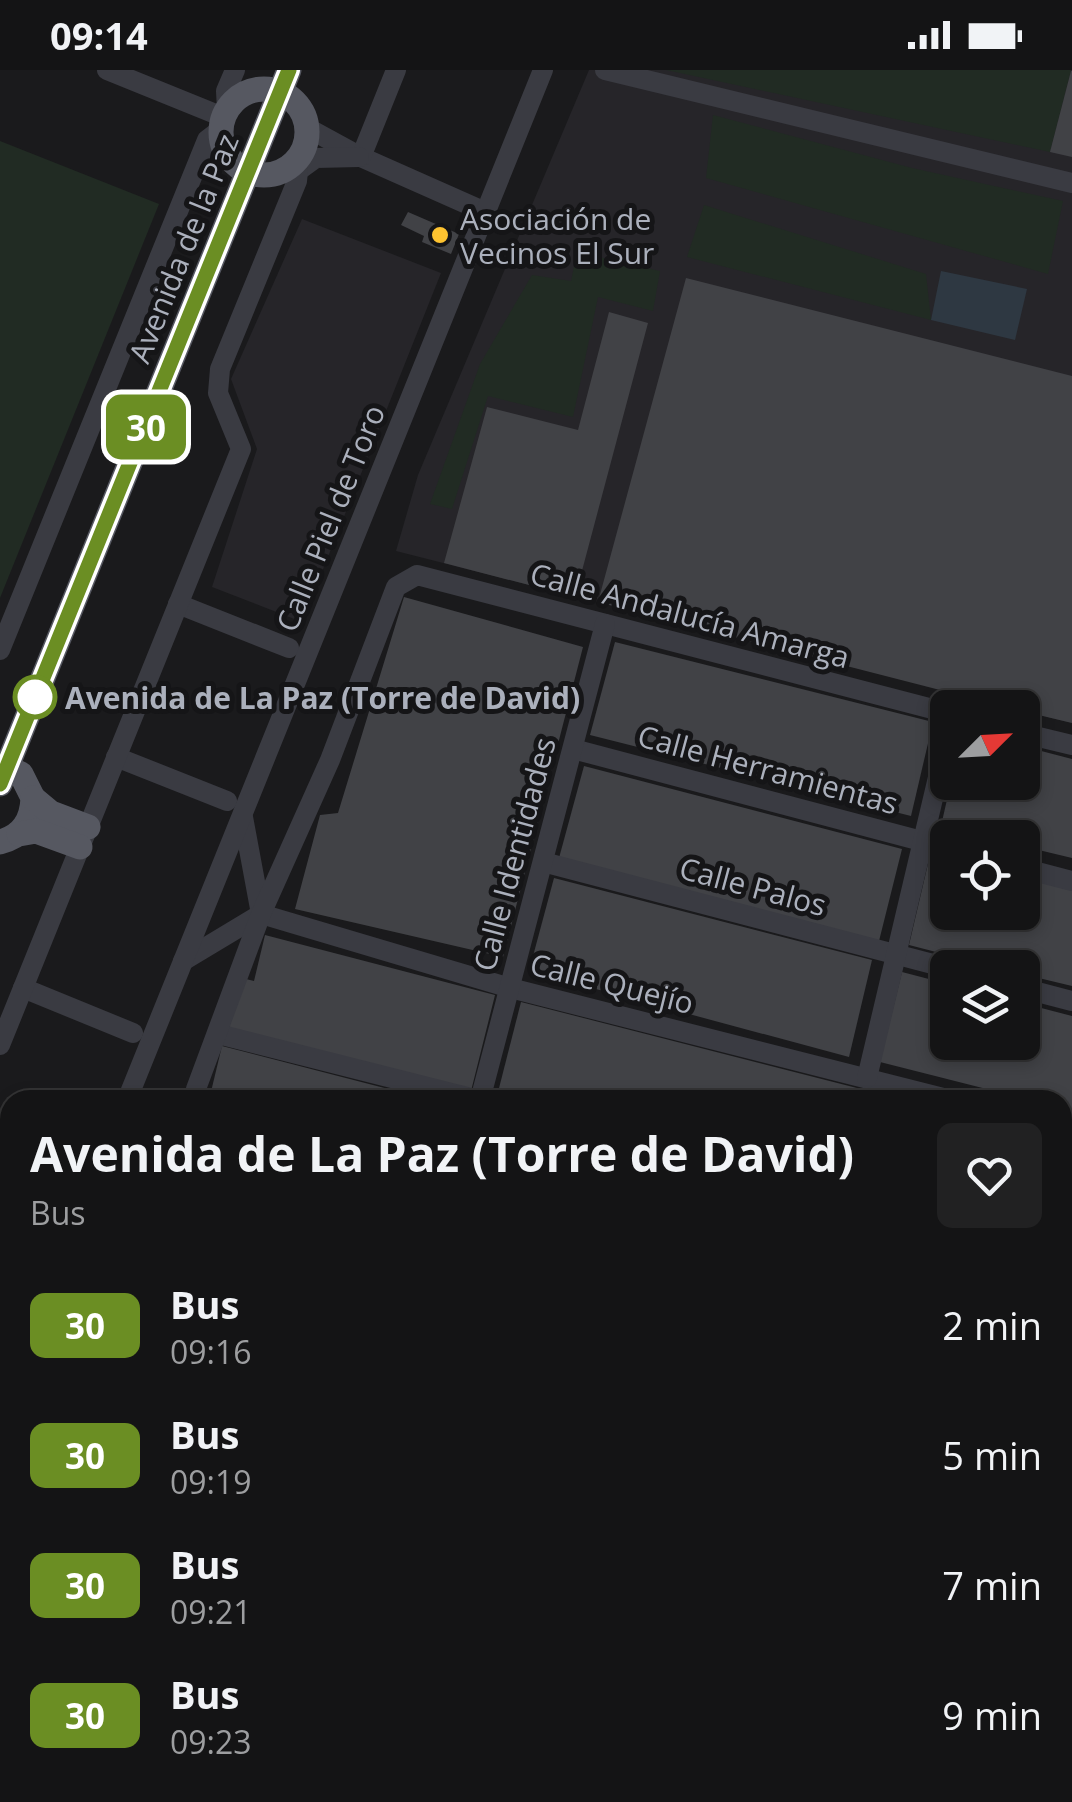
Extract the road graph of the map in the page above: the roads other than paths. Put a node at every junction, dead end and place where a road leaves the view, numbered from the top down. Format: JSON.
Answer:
{"nodes":[{"id":1,"x":108,"y":70,"type":"edge"},
{"id":2,"x":235,"y":70,"type":"edge"},
{"id":3,"x":396,"y":70,"type":"edge"},
{"id":4,"x":543,"y":70,"type":"edge"},
{"id":5,"x":605,"y":70,"type":"edge"},
{"id":6,"x":285,"y":81,"type":"edge"},
{"id":7,"x":223,"y":119,"type":"junction"},
{"id":8,"x":306,"y":127,"type":"junction"},
{"id":9,"x":361,"y":157,"type":"junction"},
{"id":10,"x":296,"y":167,"type":"junction"},
{"id":11,"x":249,"y":173,"type":"junction"},
{"id":12,"x":1072,"y":183,"type":"edge"},
{"id":13,"x":485,"y":212,"type":"junction"},
{"id":14,"x":178,"y":604,"type":"junction"},
{"id":15,"x":606,"y":624,"type":"junction"},
{"id":16,"x":289,"y":648,"type":"dead end"},
{"id":17,"x":0,"y":650,"type":"edge"},
{"id":18,"x":930,"y":708,"type":"edge"},
{"id":19,"x":1040,"y":737,"type":"edge"},
{"id":20,"x":1072,"y":746,"type":"edge"},
{"id":21,"x":573,"y":749,"type":"junction"},
{"id":22,"x":116,"y":757,"type":"junction"},
{"id":23,"x":2,"y":771,"type":"edge"},
{"id":24,"x":33,"y":798,"type":"junction"},
{"id":25,"x":932,"y":800,"type":"edge"},
{"id":26,"x":235,"y":808,"type":"junction"},
{"id":27,"x":84,"y":837,"type":"junction"},
{"id":28,"x":9,"y":838,"type":"edge"},
{"id":29,"x":922,"y":842,"type":"junction"},
{"id":30,"x":930,"y":844,"type":"edge"},
{"id":31,"x":543,"y":862,"type":"junction"},
{"id":32,"x":1040,"y":873,"type":"edge"},
{"id":33,"x":1072,"y":881,"type":"edge"},
{"id":34,"x":261,"y":914,"type":"junction"},
{"id":35,"x":896,"y":955,"type":"junction"},
{"id":36,"x":183,"y":961,"type":"junction"},
{"id":37,"x":930,"y":964,"type":"edge"},
{"id":38,"x":23,"y":988,"type":"junction"},
{"id":39,"x":510,"y":988,"type":"junction"},
{"id":40,"x":1040,"y":993,"type":"edge"},
{"id":41,"x":1072,"y":1001,"type":"edge"},
{"id":42,"x":133,"y":1033,"type":"dead end"},
{"id":43,"x":218,"y":1034,"type":"junction"},
{"id":44,"x":0,"y":1044,"type":"edge"},
{"id":45,"x":867,"y":1078,"type":"junction"},
{"id":46,"x":196,"y":1088,"type":"dead end"},
{"id":47,"x":131,"y":1090,"type":"edge"},
{"id":48,"x":440,"y":1090,"type":"edge"},
{"id":49,"x":483,"y":1090,"type":"edge"},
{"id":50,"x":913,"y":1090,"type":"edge"}],
"edges":[{"from":1,"to":7,"type":"street"},
{"from":2,"to":7,"type":"street","name":"Avenida de la Paz"},
{"from":3,"to":9,"type":"street"},
{"from":4,"to":13,"type":"street","name":"Calle Piel de Toro"},
{"from":5,"to":12,"type":"street"},
{"from":6,"to":7,"type":"main road"},
{"from":6,"to":8,"type":"main road"},
{"from":6,"to":11,"type":"main road","name":"Avenida de la Paz"},
{"from":7,"to":11,"type":"main road"},
{"from":7,"to":17,"type":"street","name":"Avenida de la Paz"},
{"from":8,"to":9,"type":"street"},
{"from":8,"to":10,"type":"main road"},
{"from":9,"to":10,"type":"street"},
{"from":9,"to":13,"type":"street"},
{"from":10,"to":11,"type":"main road"},
{"from":10,"to":14,"type":"street"},
{"from":11,"to":23,"type":"main road","name":"Avenida de la Paz"},
{"from":13,"to":26,"type":"street","name":"Calle Piel de Toro"},
{"from":14,"to":16,"type":"street"},
{"from":14,"to":22,"type":"street"},
{"from":15,"to":18,"type":"street","name":"Calle Andalucía Amarga"},
{"from":15,"to":21,"type":"street","name":"Calle Identidades"},
{"from":15,"to":34,"type":"street","name":"Calle Andalucía Amarga"},
{"from":19,"to":20,"type":"street"},
{"from":21,"to":29,"type":"street","name":"Calle Herramientas"},
{"from":21,"to":31,"type":"street","name":"Calle Identidades"},
{"from":22,"to":26,"type":"street"},
{"from":22,"to":27,"type":"street"},
{"from":23,"to":24,"type":"main road"},
{"from":24,"to":27,"type":"main road"},
{"from":24,"to":28,"type":"main road"},
{"from":25,"to":29,"type":"street"},
{"from":26,"to":34,"type":"street"},
{"from":26,"to":36,"type":"street","name":"Calle Piel de Toro"},
{"from":27,"to":28,"type":"main road"},
{"from":27,"to":38,"type":"street"},
{"from":29,"to":30,"type":"street","name":"Calle Herramientas"},
{"from":29,"to":35,"type":"street"},
{"from":31,"to":35,"type":"street","name":"Calle Palos"},
{"from":31,"to":39,"type":"street","name":"Calle Identidades"},
{"from":32,"to":33,"type":"street"},
{"from":34,"to":36,"type":"street"},
{"from":34,"to":39,"type":"street","name":"Calle Quejío"},
{"from":34,"to":43,"type":"street"},
{"from":35,"to":37,"type":"street","name":"Calle Palos"},
{"from":35,"to":45,"type":"street"},
{"from":36,"to":47,"type":"street","name":"Calle Piel de Toro"},
{"from":38,"to":42,"type":"street"},
{"from":38,"to":44,"type":"street"},
{"from":39,"to":45,"type":"street","name":"Calle Quejío"},
{"from":39,"to":49,"type":"street","name":"Calle Identidades"},
{"from":40,"to":41,"type":"street"},
{"from":43,"to":46,"type":"street"},
{"from":43,"to":48,"type":"street","name":"Calle Identidades"},
{"from":45,"to":50,"type":"street","name":"Calle Quejío"}]}
